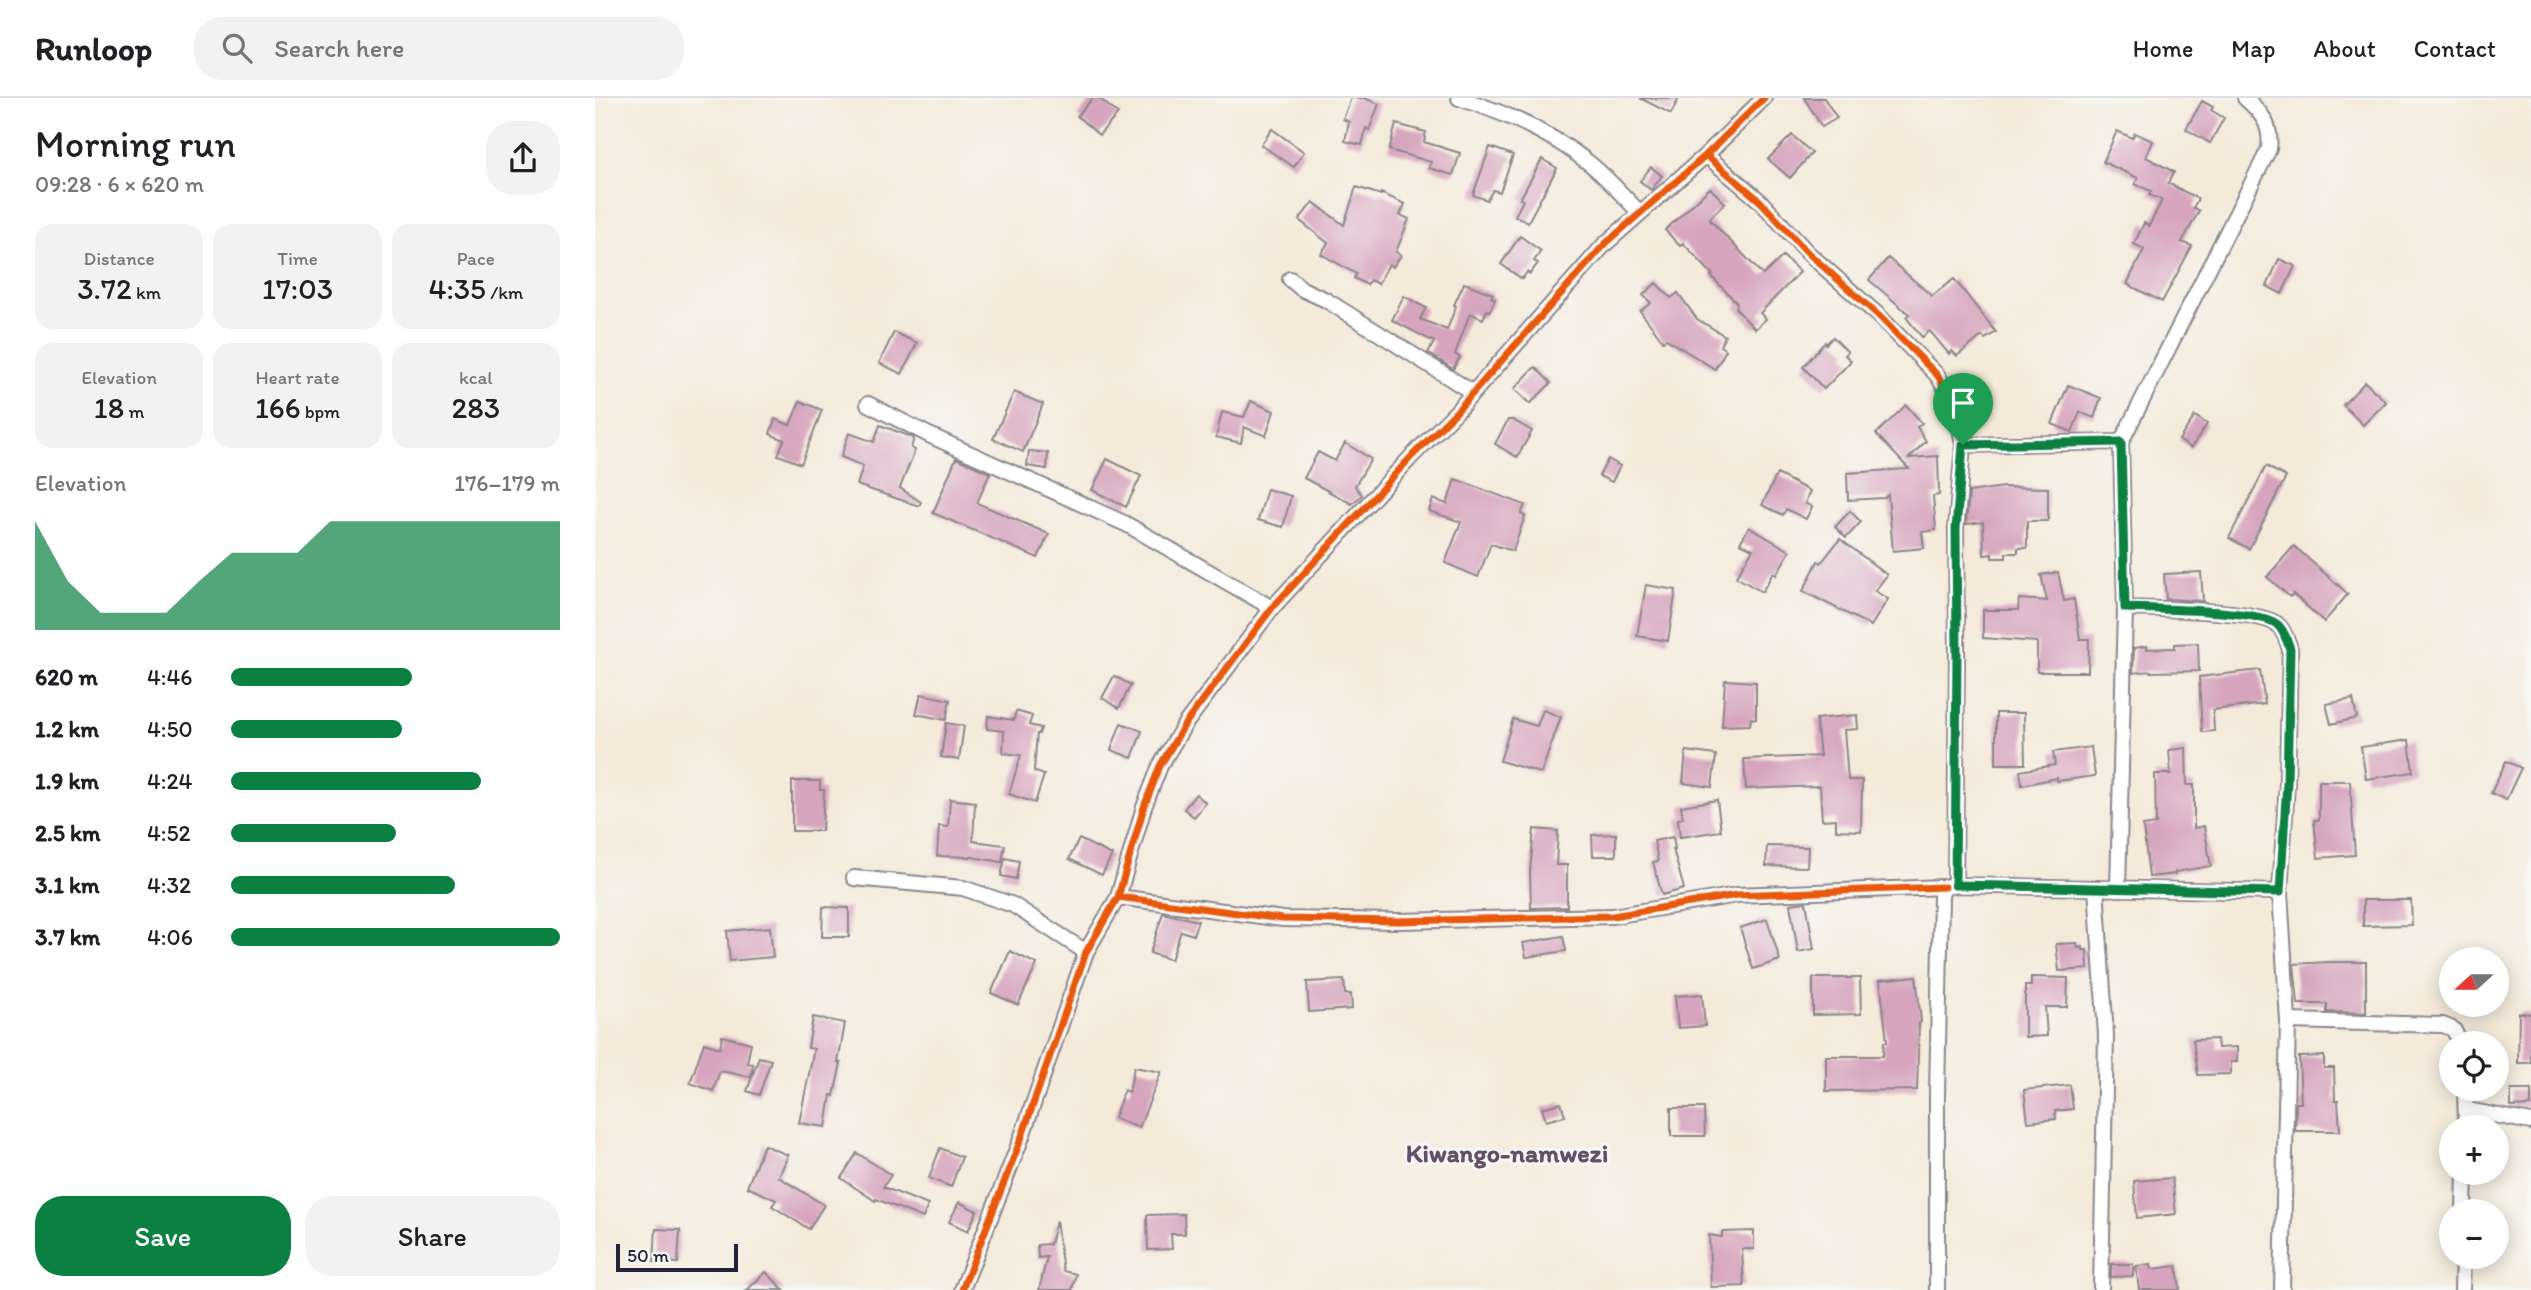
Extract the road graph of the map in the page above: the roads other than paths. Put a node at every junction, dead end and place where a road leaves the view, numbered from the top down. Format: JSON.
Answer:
{"nodes":[{"id":1,"x":1459,"y":98,"type":"edge"},
{"id":2,"x":1764,"y":98,"type":"edge"},
{"id":3,"x":2245,"y":98,"type":"edge"},
{"id":4,"x":1706,"y":155,"type":"junction"},
{"id":5,"x":1639,"y":212,"type":"junction"},
{"id":6,"x":1290,"y":279,"type":"dead end"},
{"id":7,"x":1472,"y":392,"type":"junction"},
{"id":8,"x":868,"y":404,"type":"dead end"},
{"id":9,"x":2121,"y":442,"type":"junction"},
{"id":10,"x":1963,"y":445,"type":"junction"},
{"id":11,"x":1272,"y":608,"type":"junction"},
{"id":12,"x":2125,"y":608,"type":"junction"},
{"id":13,"x":854,"y":878,"type":"dead end"},
{"id":14,"x":1949,"y":886,"type":"junction"},
{"id":15,"x":2096,"y":888,"type":"junction"},
{"id":16,"x":2118,"y":889,"type":"junction"},
{"id":17,"x":2280,"y":892,"type":"junction"},
{"id":18,"x":1118,"y":897,"type":"junction"},
{"id":19,"x":1086,"y":953,"type":"junction"},
{"id":20,"x":2288,"y":1021,"type":"junction"},
{"id":21,"x":2454,"y":1031,"type":"edge"},
{"id":22,"x":2466,"y":1101,"type":"edge"},
{"id":23,"x":2466,"y":1110,"type":"junction"},
{"id":24,"x":2466,"y":1115,"type":"edge"},
{"id":25,"x":2531,"y":1122,"type":"edge"},
{"id":26,"x":2463,"y":1269,"type":"edge"},
{"id":27,"x":962,"y":1290,"type":"edge"},
{"id":28,"x":1937,"y":1290,"type":"edge"},
{"id":29,"x":2101,"y":1290,"type":"edge"},
{"id":30,"x":2282,"y":1290,"type":"edge"},
{"id":31,"x":2462,"y":1290,"type":"edge"}],
"edges":[{"from":1,"to":5,"type":"street"},
{"from":2,"to":4,"type":"street"},
{"from":3,"to":9,"type":"street"},
{"from":4,"to":5,"type":"street"},
{"from":4,"to":10,"type":"street"},
{"from":5,"to":7,"type":"street"},
{"from":6,"to":7,"type":"street"},
{"from":7,"to":11,"type":"street"},
{"from":8,"to":11,"type":"street"},
{"from":9,"to":10,"type":"street"},
{"from":9,"to":12,"type":"street"},
{"from":10,"to":14,"type":"street"},
{"from":11,"to":18,"type":"street"},
{"from":12,"to":16,"type":"street"},
{"from":12,"to":17,"type":"street"},
{"from":13,"to":19,"type":"street"},
{"from":14,"to":15,"type":"street"},
{"from":14,"to":18,"type":"street"},
{"from":14,"to":28,"type":"street"},
{"from":15,"to":16,"type":"street"},
{"from":15,"to":29,"type":"street"},
{"from":16,"to":17,"type":"street"},
{"from":17,"to":20,"type":"street"},
{"from":18,"to":19,"type":"street"},
{"from":19,"to":27,"type":"street"},
{"from":20,"to":21,"type":"street"},
{"from":20,"to":30,"type":"street"},
{"from":22,"to":23,"type":"street"},
{"from":23,"to":24,"type":"street"},
{"from":23,"to":25,"type":"street"},
{"from":26,"to":31,"type":"street"}]}
